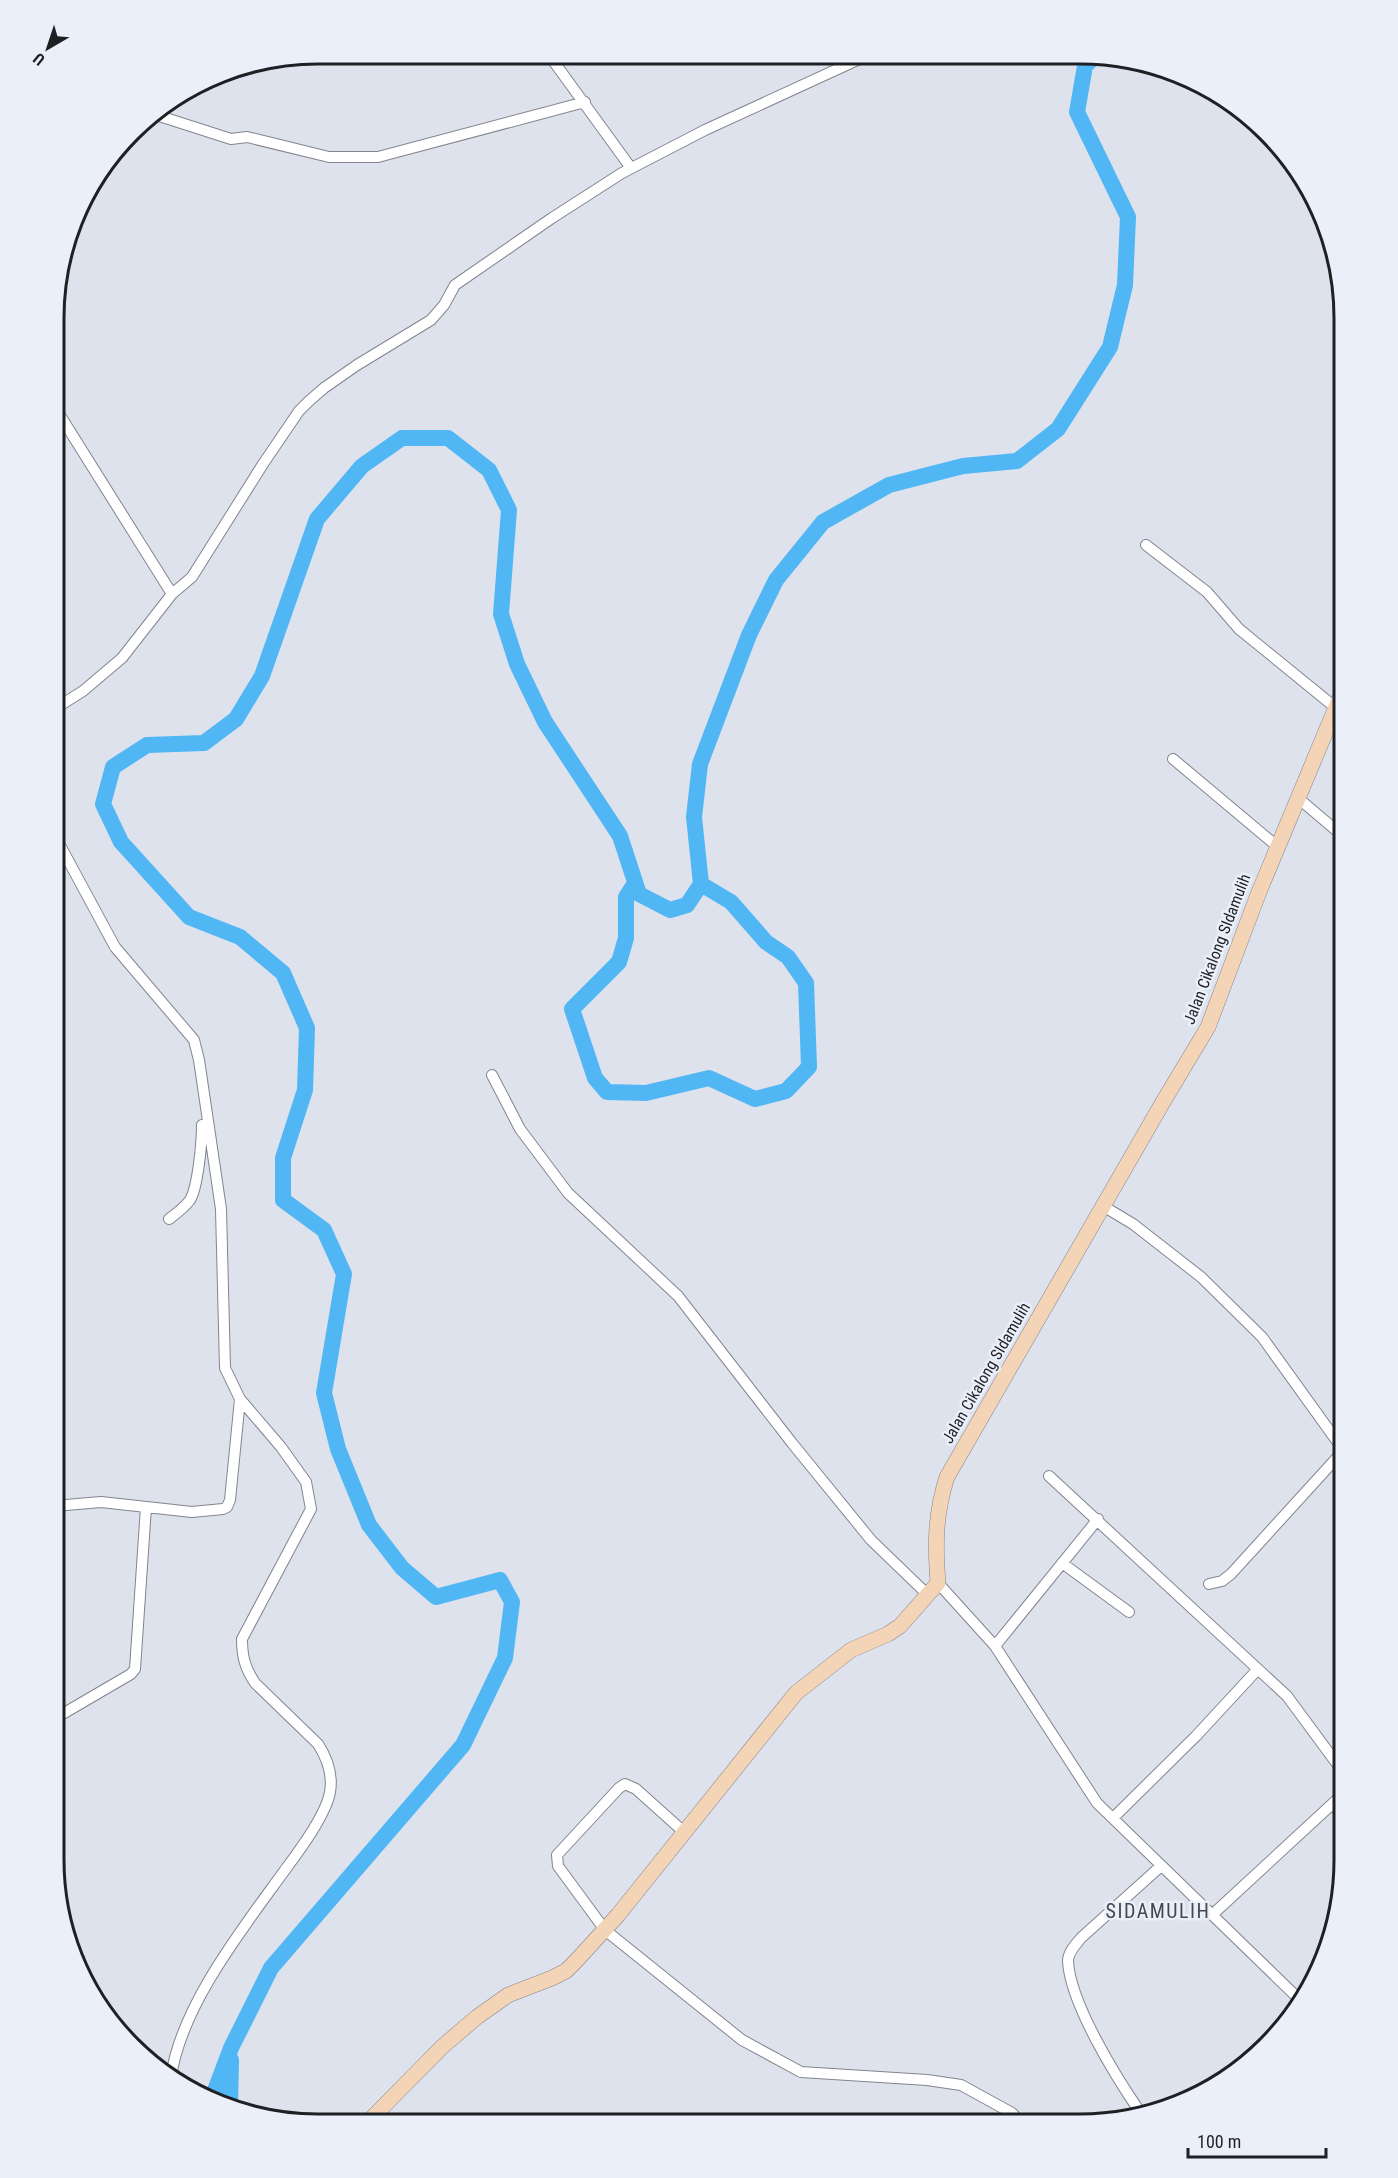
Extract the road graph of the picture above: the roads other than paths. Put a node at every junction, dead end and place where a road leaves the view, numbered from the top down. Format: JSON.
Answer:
{"nodes":[{"id":1,"x":556,"y":64,"type":"edge"},
{"id":2,"x":849,"y":64,"type":"edge"},
{"id":3,"x":585,"y":102,"type":"junction"},
{"id":4,"x":164,"y":117,"type":"edge"},
{"id":5,"x":631,"y":168,"type":"junction"},
{"id":6,"x":64,"y":422,"type":"edge"},
{"id":7,"x":1146,"y":545,"type":"dead end"},
{"id":8,"x":172,"y":594,"type":"junction"},
{"id":9,"x":1334,"y":697,"type":"edge"},
{"id":10,"x":64,"y":703,"type":"edge"},
{"id":11,"x":1334,"y":715,"type":"edge"},
{"id":12,"x":1173,"y":759,"type":"dead end"},
{"id":13,"x":1298,"y":798,"type":"junction"},
{"id":14,"x":1334,"y":829,"type":"edge"},
{"id":15,"x":1278,"y":847,"type":"junction"},
{"id":16,"x":64,"y":851,"type":"edge"},
{"id":17,"x":492,"y":1075,"type":"dead end"},
{"id":18,"x":202,"y":1089,"type":"junction"},
{"id":19,"x":1103,"y":1206,"type":"junction"},
{"id":20,"x":169,"y":1219,"type":"dead end"},
{"id":21,"x":240,"y":1399,"type":"junction"},
{"id":22,"x":1334,"y":1438,"type":"edge"},
{"id":23,"x":1334,"y":1461,"type":"edge"},
{"id":24,"x":1049,"y":1476,"type":"dead end"},
{"id":25,"x":64,"y":1505,"type":"edge"},
{"id":26,"x":146,"y":1507,"type":"junction"},
{"id":27,"x":1098,"y":1519,"type":"junction"},
{"id":28,"x":1062,"y":1563,"type":"junction"},
{"id":29,"x":1209,"y":1584,"type":"dead end"},
{"id":30,"x":933,"y":1589,"type":"junction"},
{"id":31,"x":1129,"y":1612,"type":"dead end"},
{"id":32,"x":995,"y":1646,"type":"junction"},
{"id":33,"x":1258,"y":1669,"type":"junction"},
{"id":34,"x":64,"y":1713,"type":"edge"},
{"id":35,"x":1334,"y":1759,"type":"edge"},
{"id":36,"x":1333,"y":1803,"type":"edge"},
{"id":37,"x":1113,"y":1818,"type":"junction"},
{"id":38,"x":685,"y":1833,"type":"junction"},
{"id":39,"x":1161,"y":1866,"type":"junction"},
{"id":40,"x":1212,"y":1915,"type":"junction"},
{"id":41,"x":605,"y":1930,"type":"junction"},
{"id":42,"x":1295,"y":1995,"type":"edge"},
{"id":43,"x":174,"y":2068,"type":"edge"},
{"id":44,"x":1137,"y":2107,"type":"edge"},
{"id":45,"x":376,"y":2114,"type":"edge"},
{"id":46,"x":1012,"y":2114,"type":"edge"}],
"edges":[{"from":1,"to":3,"type":"street"},
{"from":2,"to":5,"type":"street"},
{"from":3,"to":4,"type":"street"},
{"from":3,"to":5,"type":"street"},
{"from":5,"to":8,"type":"street"},
{"from":6,"to":8,"type":"street"},
{"from":7,"to":9,"type":"street"},
{"from":8,"to":10,"type":"street"},
{"from":11,"to":13,"type":"street","name":"Jalan Cikalong SIdamulih"},
{"from":12,"to":15,"type":"street"},
{"from":13,"to":14,"type":"street"},
{"from":13,"to":15,"type":"street","name":"Jalan Cikalong SIdamulih"},
{"from":15,"to":19,"type":"street","name":"Jalan Cikalong SIdamulih"},
{"from":16,"to":18,"type":"street"},
{"from":17,"to":30,"type":"street"},
{"from":18,"to":20,"type":"street"},
{"from":18,"to":21,"type":"street"},
{"from":19,"to":22,"type":"street"},
{"from":19,"to":30,"type":"street","name":"Jalan Cikalong SIdamulih"},
{"from":21,"to":26,"type":"street"},
{"from":21,"to":43,"type":"street"},
{"from":23,"to":29,"type":"street"},
{"from":24,"to":27,"type":"street"},
{"from":25,"to":26,"type":"street"},
{"from":26,"to":34,"type":"street"},
{"from":27,"to":28,"type":"street"},
{"from":27,"to":33,"type":"street"},
{"from":28,"to":31,"type":"street"},
{"from":28,"to":32,"type":"street"},
{"from":30,"to":32,"type":"street"},
{"from":30,"to":38,"type":"street"},
{"from":32,"to":37,"type":"street"},
{"from":33,"to":35,"type":"street"},
{"from":33,"to":37,"type":"street"},
{"from":36,"to":40,"type":"street"},
{"from":37,"to":39,"type":"street"},
{"from":38,"to":41,"type":"street"},
{"from":38,"to":41,"type":"street"},
{"from":39,"to":40,"type":"street"},
{"from":39,"to":44,"type":"street"},
{"from":40,"to":42,"type":"street"},
{"from":41,"to":45,"type":"street"},
{"from":41,"to":46,"type":"street"}]}
